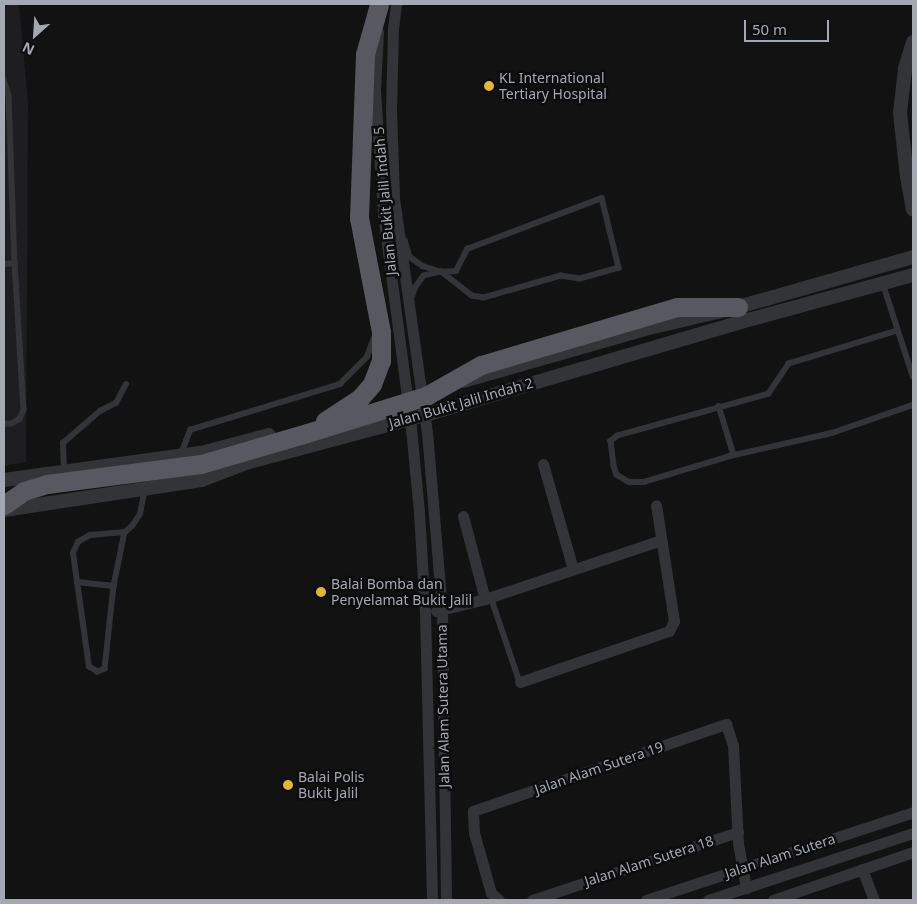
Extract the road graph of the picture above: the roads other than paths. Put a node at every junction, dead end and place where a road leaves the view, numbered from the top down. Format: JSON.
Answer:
{"nodes":[{"id":1,"x":385,"y":4,"type":"edge"},
{"id":2,"x":913,"y":42,"type":"edge"},
{"id":3,"x":4,"y":79,"type":"edge"},
{"id":4,"x":4,"y":138,"type":"edge"},
{"id":5,"x":11,"y":138,"type":"junction"},
{"id":6,"x":913,"y":209,"type":"edge"},
{"id":7,"x":396,"y":214,"type":"junction"},
{"id":8,"x":356,"y":229,"type":"dead end"},
{"id":9,"x":913,"y":257,"type":"edge"},
{"id":10,"x":14,"y":263,"type":"junction"},
{"id":11,"x":4,"y":264,"type":"edge"},
{"id":12,"x":441,"y":272,"type":"junction"},
{"id":13,"x":913,"y":275,"type":"edge"},
{"id":14,"x":883,"y":284,"type":"junction"},
{"id":15,"x":409,"y":307,"type":"junction"},
{"id":16,"x":738,"y":307,"type":"junction"},
{"id":17,"x":897,"y":331,"type":"junction"},
{"id":18,"x":913,"y":376,"type":"edge"},
{"id":19,"x":126,"y":384,"type":"dead end"},
{"id":20,"x":422,"y":393,"type":"junction"},
{"id":21,"x":406,"y":397,"type":"junction"},
{"id":22,"x":913,"y":405,"type":"edge"},
{"id":23,"x":719,"y":406,"type":"junction"},
{"id":24,"x":424,"y":415,"type":"junction"},
{"id":25,"x":410,"y":418,"type":"junction"},
{"id":26,"x":4,"y":424,"type":"edge"},
{"id":27,"x":308,"y":433,"type":"junction"},
{"id":28,"x":734,"y":455,"type":"junction"},
{"id":29,"x":180,"y":456,"type":"junction"},
{"id":30,"x":543,"y":464,"type":"dead end"},
{"id":31,"x":64,"y":472,"type":"junction"},
{"id":32,"x":4,"y":480,"type":"edge"},
{"id":33,"x":145,"y":489,"type":"junction"},
{"id":34,"x":4,"y":505,"type":"edge"},
{"id":35,"x":656,"y":505,"type":"dead end"},
{"id":36,"x":4,"y":510,"type":"edge"},
{"id":37,"x":463,"y":516,"type":"dead end"},
{"id":38,"x":125,"y":532,"type":"junction"},
{"id":39,"x":661,"y":540,"type":"junction"},
{"id":40,"x":421,"y":568,"type":"junction"},
{"id":41,"x":438,"y":569,"type":"junction"},
{"id":42,"x":573,"y":569,"type":"junction"},
{"id":43,"x":77,"y":582,"type":"junction"},
{"id":44,"x":114,"y":586,"type":"junction"},
{"id":45,"x":488,"y":598,"type":"junction"},
{"id":46,"x":442,"y":610,"type":"junction"},
{"id":47,"x":425,"y":612,"type":"junction"},
{"id":48,"x":520,"y":682,"type":"joint"},
{"id":49,"x":913,"y":812,"type":"edge"},
{"id":50,"x":738,"y":832,"type":"junction"},
{"id":51,"x":913,"y":833,"type":"edge"},
{"id":52,"x":913,"y":852,"type":"edge"},
{"id":53,"x":743,"y":868,"type":"junction"},
{"id":54,"x":862,"y":869,"type":"junction"},
{"id":55,"x":746,"y":888,"type":"junction"},
{"id":56,"x":652,"y":899,"type":"edge"},
{"id":57,"x":432,"y":900,"type":"edge"},
{"id":58,"x":446,"y":900,"type":"edge"},
{"id":59,"x":499,"y":900,"type":"edge"},
{"id":60,"x":532,"y":900,"type":"edge"},
{"id":61,"x":708,"y":900,"type":"edge"},
{"id":62,"x":773,"y":900,"type":"edge"},
{"id":63,"x":874,"y":900,"type":"edge"}],
"edges":[{"from":1,"to":7,"type":"street","name":"Jalan Bukit Jalil Indah 5"},
{"from":1,"to":21,"type":"street","name":"Jalan Bukit Jalil Indah 5"},
{"from":1,"to":27,"type":"highway"},
{"from":2,"to":6,"type":"street"},
{"from":3,"to":5,"type":"lane"},
{"from":4,"to":5,"type":"lane"},
{"from":5,"to":10,"type":"lane"},
{"from":7,"to":12,"type":"lane"},
{"from":7,"to":15,"type":"street","name":"Jalan Bukit Jalil Indah 5"},
{"from":8,"to":29,"type":"lane"},
{"from":9,"to":16,"type":"street","name":"Jalan Bukit Jalil Indah 2"},
{"from":10,"to":11,"type":"lane"},
{"from":10,"to":26,"type":"lane"},
{"from":12,"to":12,"type":"lane"},
{"from":12,"to":15,"type":"lane"},
{"from":13,"to":14,"type":"street","name":"Jalan Bukit Jalil Indah 2"},
{"from":14,"to":17,"type":"lane"},
{"from":14,"to":24,"type":"street","name":"Jalan Bukit Jalil Indah 2"},
{"from":15,"to":20,"type":"street","name":"Jalan Bukit Jalil Indah 5"},
{"from":16,"to":20,"type":"street","name":"Jalan Bukit Jalil Indah 2"},
{"from":16,"to":27,"type":"highway"},
{"from":17,"to":18,"type":"lane"},
{"from":17,"to":23,"type":"lane"},
{"from":19,"to":31,"type":"lane"},
{"from":20,"to":21,"type":"street","name":"Jalan Bukit Jalil Indah 2"},
{"from":20,"to":24,"type":"street","name":"Jalan Alam Sutera Utama"},
{"from":21,"to":25,"type":"street","name":"Jalan Bukit Jalil Indah 5"},
{"from":21,"to":29,"type":"street","name":"Jalan Bukit Jalil Indah 2"},
{"from":22,"to":28,"type":"lane"},
{"from":23,"to":28,"type":"lane"},
{"from":23,"to":28,"type":"lane"},
{"from":24,"to":25,"type":"street","name":"Jalan Bukit Jalil Indah 2"},
{"from":24,"to":41,"type":"street","name":"Jalan Alam Sutera Utama"},
{"from":25,"to":33,"type":"street","name":"Jalan Bukit Jalil Indah 2"},
{"from":25,"to":40,"type":"street","name":"Jalan Alam Sutera Utama"},
{"from":27,"to":34,"type":"highway"},
{"from":29,"to":31,"type":"street","name":"Jalan Bukit Jalil Indah 2"},
{"from":30,"to":42,"type":"street"},
{"from":31,"to":32,"type":"street","name":"Jalan Bukit Jalil Indah 2"},
{"from":33,"to":36,"type":"street","name":"Jalan Bukit Jalil Indah 2"},
{"from":33,"to":38,"type":"lane"},
{"from":35,"to":39,"type":"street"},
{"from":37,"to":45,"type":"street"},
{"from":38,"to":43,"type":"lane"},
{"from":38,"to":44,"type":"lane"},
{"from":39,"to":42,"type":"street"},
{"from":39,"to":48,"type":"street"},
{"from":40,"to":41,"type":"street"},
{"from":40,"to":47,"type":"street","name":"Jalan Alam Sutera Utama"},
{"from":41,"to":46,"type":"street","name":"Jalan Alam Sutera Utama"},
{"from":42,"to":45,"type":"street"},
{"from":43,"to":44,"type":"lane"},
{"from":43,"to":44,"type":"lane"},
{"from":45,"to":46,"type":"street"},
{"from":45,"to":48,"type":"lane"},
{"from":46,"to":47,"type":"street"},
{"from":46,"to":58,"type":"street","name":"Jalan Alam Sutera Utama"},
{"from":47,"to":57,"type":"street","name":"Jalan Alam Sutera Utama"},
{"from":49,"to":53,"type":"street","name":"Jalan Alam Sutera"},
{"from":50,"to":53,"type":"street"},
{"from":50,"to":59,"type":"street","name":"Jalan Alam Sutera 19"},
{"from":50,"to":60,"type":"street","name":"Jalan Alam Sutera 18"},
{"from":51,"to":55,"type":"street","name":"Jalan Alam Sutera"},
{"from":52,"to":54,"type":"street"},
{"from":53,"to":55,"type":"street"},
{"from":53,"to":56,"type":"street","name":"Jalan Alam Sutera"},
{"from":54,"to":62,"type":"street"},
{"from":54,"to":63,"type":"street"},
{"from":55,"to":61,"type":"street","name":"Jalan Alam Sutera"}]}
